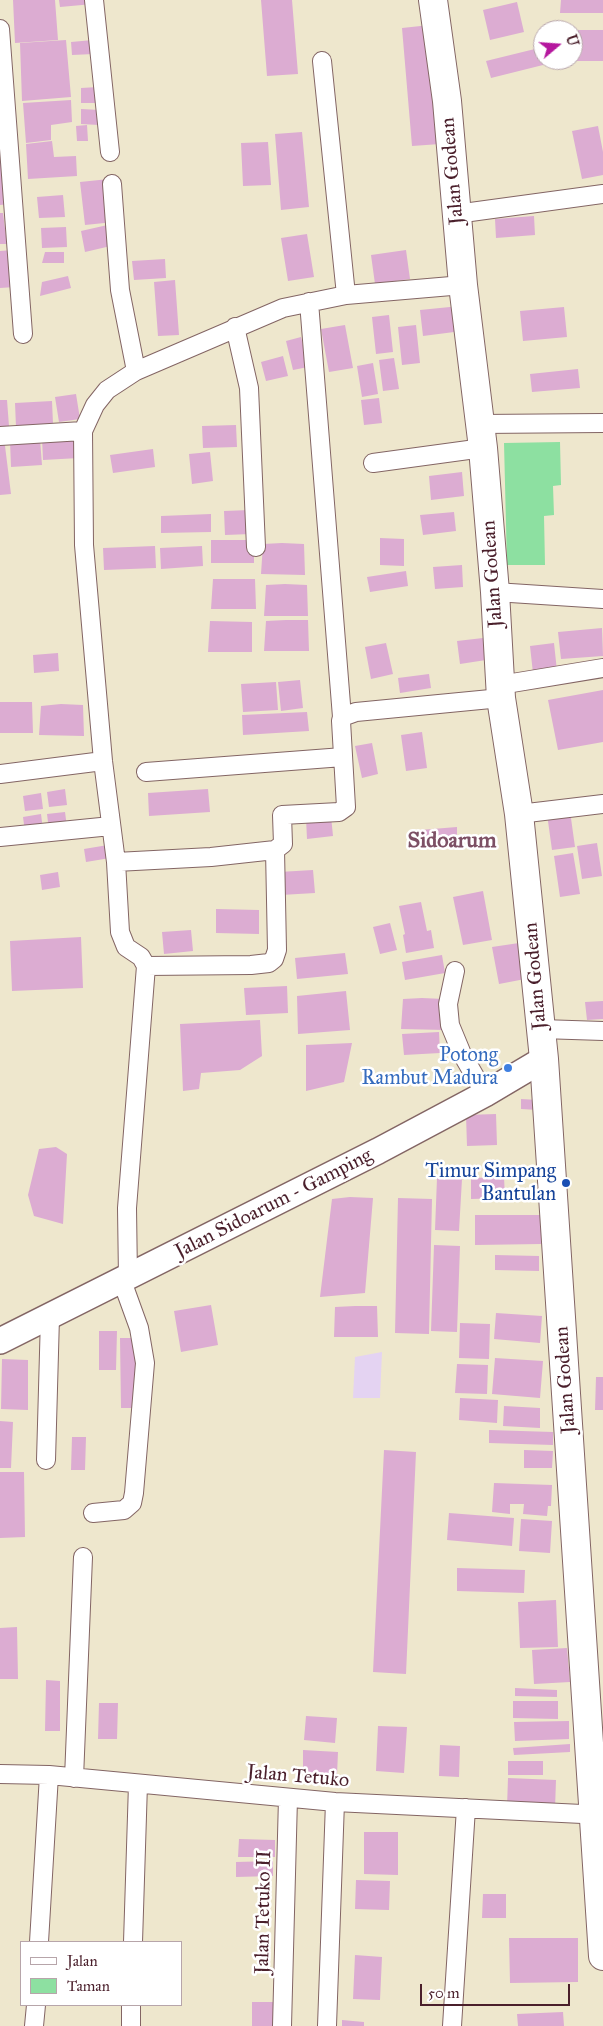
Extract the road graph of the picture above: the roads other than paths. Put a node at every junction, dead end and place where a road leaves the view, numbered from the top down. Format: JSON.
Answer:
{"nodes":[{"id":1,"x":94,"y":0,"type":"edge"},
{"id":2,"x":433,"y":0,"type":"edge"},
{"id":3,"x":0,"y":29,"type":"edge"},
{"id":4,"x":322,"y":61,"type":"dead end"},
{"id":5,"x":110,"y":152,"type":"dead end"},
{"id":6,"x":112,"y":184,"type":"dead end"},
{"id":7,"x":603,"y":194,"type":"edge"},
{"id":8,"x":456,"y":214,"type":"junction"},
{"id":9,"x":463,"y":285,"type":"junction"},
{"id":10,"x":346,"y":295,"type":"junction"},
{"id":11,"x":310,"y":302,"type":"junction"},
{"id":12,"x":235,"y":327,"type":"junction"},
{"id":13,"x":23,"y":334,"type":"dead end"},
{"id":14,"x":136,"y":371,"type":"junction"},
{"id":15,"x":603,"y":423,"type":"edge"},
{"id":16,"x":83,"y":431,"type":"junction"},
{"id":17,"x":0,"y":436,"type":"edge"},
{"id":18,"x":482,"y":436,"type":"junction"},
{"id":19,"x":373,"y":463,"type":"dead end"},
{"id":20,"x":256,"y":547,"type":"dead end"},
{"id":21,"x":495,"y":592,"type":"junction"},
{"id":22,"x":603,"y":599,"type":"edge"},
{"id":23,"x":603,"y":668,"type":"edge"},
{"id":24,"x":501,"y":692,"type":"junction"},
{"id":25,"x":342,"y":717,"type":"junction"},
{"id":26,"x":343,"y":756,"type":"junction"},
{"id":27,"x":102,"y":761,"type":"junction"},
{"id":28,"x":146,"y":772,"type":"dead end"},
{"id":29,"x":0,"y":774,"type":"edge"},
{"id":30,"x":603,"y":804,"type":"edge"},
{"id":31,"x":519,"y":814,"type":"junction"},
{"id":32,"x":111,"y":826,"type":"junction"},
{"id":33,"x":0,"y":837,"type":"edge"},
{"id":34,"x":275,"y":850,"type":"junction"},
{"id":35,"x":116,"y":862,"type":"junction"},
{"id":36,"x":146,"y":966,"type":"junction"},
{"id":37,"x":454,"y":971,"type":"dead end"},
{"id":38,"x":541,"y":1029,"type":"junction"},
{"id":39,"x":603,"y":1031,"type":"edge"},
{"id":40,"x":544,"y":1059,"type":"junction"},
{"id":41,"x":485,"y":1094,"type":"junction"},
{"id":42,"x":125,"y":1280,"type":"junction"},
{"id":43,"x":50,"y":1317,"type":"junction"},
{"id":44,"x":0,"y":1341,"type":"edge"},
{"id":45,"x":46,"y":1460,"type":"dead end"},
{"id":46,"x":93,"y":1513,"type":"dead end"},
{"id":47,"x":83,"y":1557,"type":"dead end"},
{"id":48,"x":0,"y":1774,"type":"edge"},
{"id":49,"x":49,"y":1775,"type":"junction"},
{"id":50,"x":74,"y":1778,"type":"junction"},
{"id":51,"x":138,"y":1784,"type":"junction"},
{"id":52,"x":288,"y":1798,"type":"junction"},
{"id":53,"x":335,"y":1802,"type":"junction"},
{"id":54,"x":466,"y":1808,"type":"junction"},
{"id":55,"x":598,"y":1815,"type":"edge"},
{"id":56,"x":40,"y":1941,"type":"edge"},
{"id":57,"x":133,"y":1941,"type":"edge"},
{"id":58,"x":603,"y":1956,"type":"edge"},
{"id":59,"x":36,"y":2006,"type":"edge"},
{"id":60,"x":131,"y":2006,"type":"edge"},
{"id":61,"x":34,"y":2026,"type":"edge"},
{"id":62,"x":131,"y":2026,"type":"edge"},
{"id":63,"x":282,"y":2026,"type":"edge"},
{"id":64,"x":327,"y":2026,"type":"edge"},
{"id":65,"x":452,"y":2026,"type":"edge"}],
"edges":[{"from":1,"to":5,"type":"street"},
{"from":2,"to":8,"type":"main road","name":"Jalan Godean"},
{"from":3,"to":13,"type":"street"},
{"from":4,"to":10,"type":"street"},
{"from":6,"to":14,"type":"street"},
{"from":7,"to":8,"type":"street"},
{"from":8,"to":9,"type":"main road","name":"Jalan Godean"},
{"from":9,"to":10,"type":"street"},
{"from":9,"to":18,"type":"main road","name":"Jalan Godean"},
{"from":10,"to":11,"type":"street"},
{"from":11,"to":12,"type":"street"},
{"from":11,"to":25,"type":"street"},
{"from":12,"to":14,"type":"street"},
{"from":12,"to":20,"type":"street"},
{"from":14,"to":16,"type":"street"},
{"from":15,"to":18,"type":"street"},
{"from":16,"to":17,"type":"street"},
{"from":16,"to":27,"type":"street"},
{"from":18,"to":19,"type":"street"},
{"from":18,"to":21,"type":"main road","name":"Jalan Godean"},
{"from":21,"to":22,"type":"street"},
{"from":21,"to":24,"type":"main road","name":"Jalan Godean"},
{"from":23,"to":24,"type":"street"},
{"from":24,"to":25,"type":"street"},
{"from":24,"to":31,"type":"main road","name":"Jalan Godean"},
{"from":25,"to":26,"type":"street"},
{"from":26,"to":28,"type":"street"},
{"from":26,"to":34,"type":"street"},
{"from":27,"to":29,"type":"street"},
{"from":27,"to":32,"type":"street"},
{"from":30,"to":31,"type":"street"},
{"from":31,"to":38,"type":"main road","name":"Jalan Godean"},
{"from":32,"to":33,"type":"street"},
{"from":32,"to":35,"type":"street"},
{"from":34,"to":35,"type":"street"},
{"from":34,"to":36,"type":"street"},
{"from":35,"to":36,"type":"street"},
{"from":36,"to":42,"type":"street"},
{"from":37,"to":41,"type":"street"},
{"from":38,"to":39,"type":"street"},
{"from":38,"to":40,"type":"main road","name":"Jalan Godean"},
{"from":40,"to":41,"type":"main road","name":"Jalan Sidoarum - Gamping"},
{"from":40,"to":55,"type":"main road","name":"Jalan Godean"},
{"from":41,"to":42,"type":"main road","name":"Jalan Sidoarum - Gamping"},
{"from":42,"to":43,"type":"main road","name":"Jalan Sidoarum - Gamping"},
{"from":42,"to":46,"type":"street"},
{"from":43,"to":44,"type":"main road","name":"Jalan Sidoarum - Gamping"},
{"from":43,"to":45,"type":"street"},
{"from":47,"to":50,"type":"street"},
{"from":48,"to":49,"type":"street","name":"Jalan Tetuko"},
{"from":49,"to":50,"type":"street","name":"Jalan Tetuko"},
{"from":49,"to":56,"type":"street"},
{"from":50,"to":51,"type":"street","name":"Jalan Tetuko"},
{"from":51,"to":52,"type":"street","name":"Jalan Tetuko"},
{"from":51,"to":57,"type":"street"},
{"from":52,"to":53,"type":"street","name":"Jalan Tetuko"},
{"from":52,"to":63,"type":"street","name":"Jalan Tetuko II"},
{"from":53,"to":54,"type":"street","name":"Jalan Tetuko"},
{"from":53,"to":64,"type":"street"},
{"from":54,"to":55,"type":"street","name":"Jalan Tetuko"},
{"from":54,"to":65,"type":"street"},
{"from":55,"to":58,"type":"main road","name":"Jalan Godean"},
{"from":59,"to":61,"type":"street"},
{"from":60,"to":62,"type":"street"}]}
